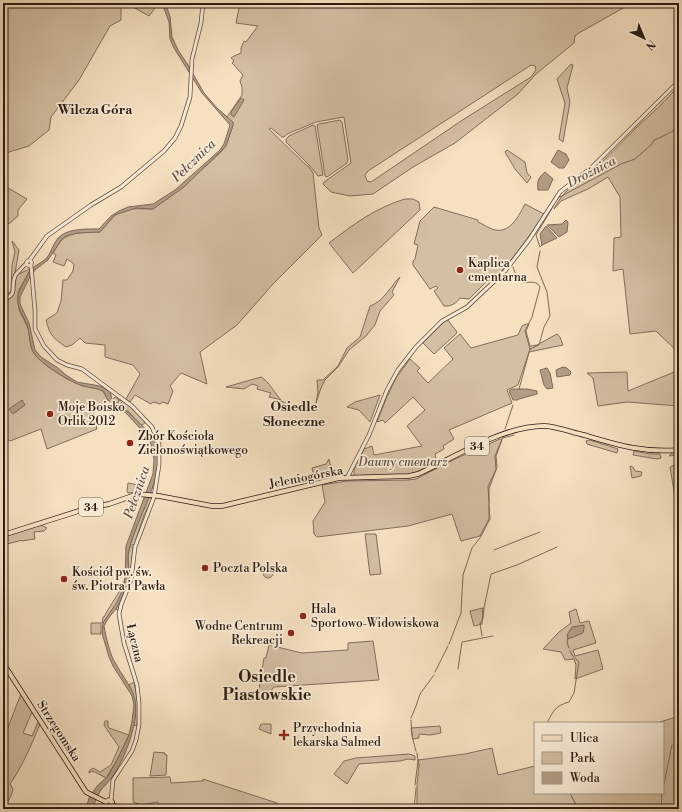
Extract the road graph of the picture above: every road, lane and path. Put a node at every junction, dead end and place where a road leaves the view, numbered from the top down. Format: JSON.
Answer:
{"nodes":[{"id":1,"x":203,"y":3,"type":"edge"},
{"id":2,"x":679,"y":81,"type":"edge"},
{"id":3,"x":30,"y":264,"type":"junction"},
{"id":4,"x":3,"y":299,"type":"edge"},
{"id":5,"x":679,"y":450,"type":"edge"},
{"id":6,"x":350,"y":470,"type":"junction"},
{"id":7,"x":347,"y":478,"type":"junction"},
{"id":8,"x":354,"y":478,"type":"junction"},
{"id":9,"x":153,"y":495,"type":"junction"},
{"id":10,"x":3,"y":535,"type":"edge"},
{"id":11,"x":3,"y":663,"type":"edge"},
{"id":12,"x":109,"y":803,"type":"edge"},
{"id":13,"x":124,"y":809,"type":"edge"}],
"edges":[{"from":1,"to":3,"type":"street"},
{"from":2,"to":6,"type":"street"},
{"from":3,"to":4,"type":"street"},
{"from":3,"to":9,"type":"street","name":"Łączna"},
{"from":5,"to":8,"type":"main road","name":"Jeleniogórska","number":"34"},
{"from":6,"to":7,"type":"street"},
{"from":6,"to":8,"type":"street"},
{"from":7,"to":8,"type":"main road","name":"Jeleniogórska","number":"34"},
{"from":7,"to":9,"type":"main road","name":"Jeleniogórska","number":"34"},
{"from":9,"to":10,"type":"main road","number":"34"},
{"from":9,"to":12,"type":"street","name":"Łączna"},
{"from":11,"to":12,"type":"main road","name":"Strzegomska"},
{"from":12,"to":13,"type":"main road","name":"Strzegomska"}]}
